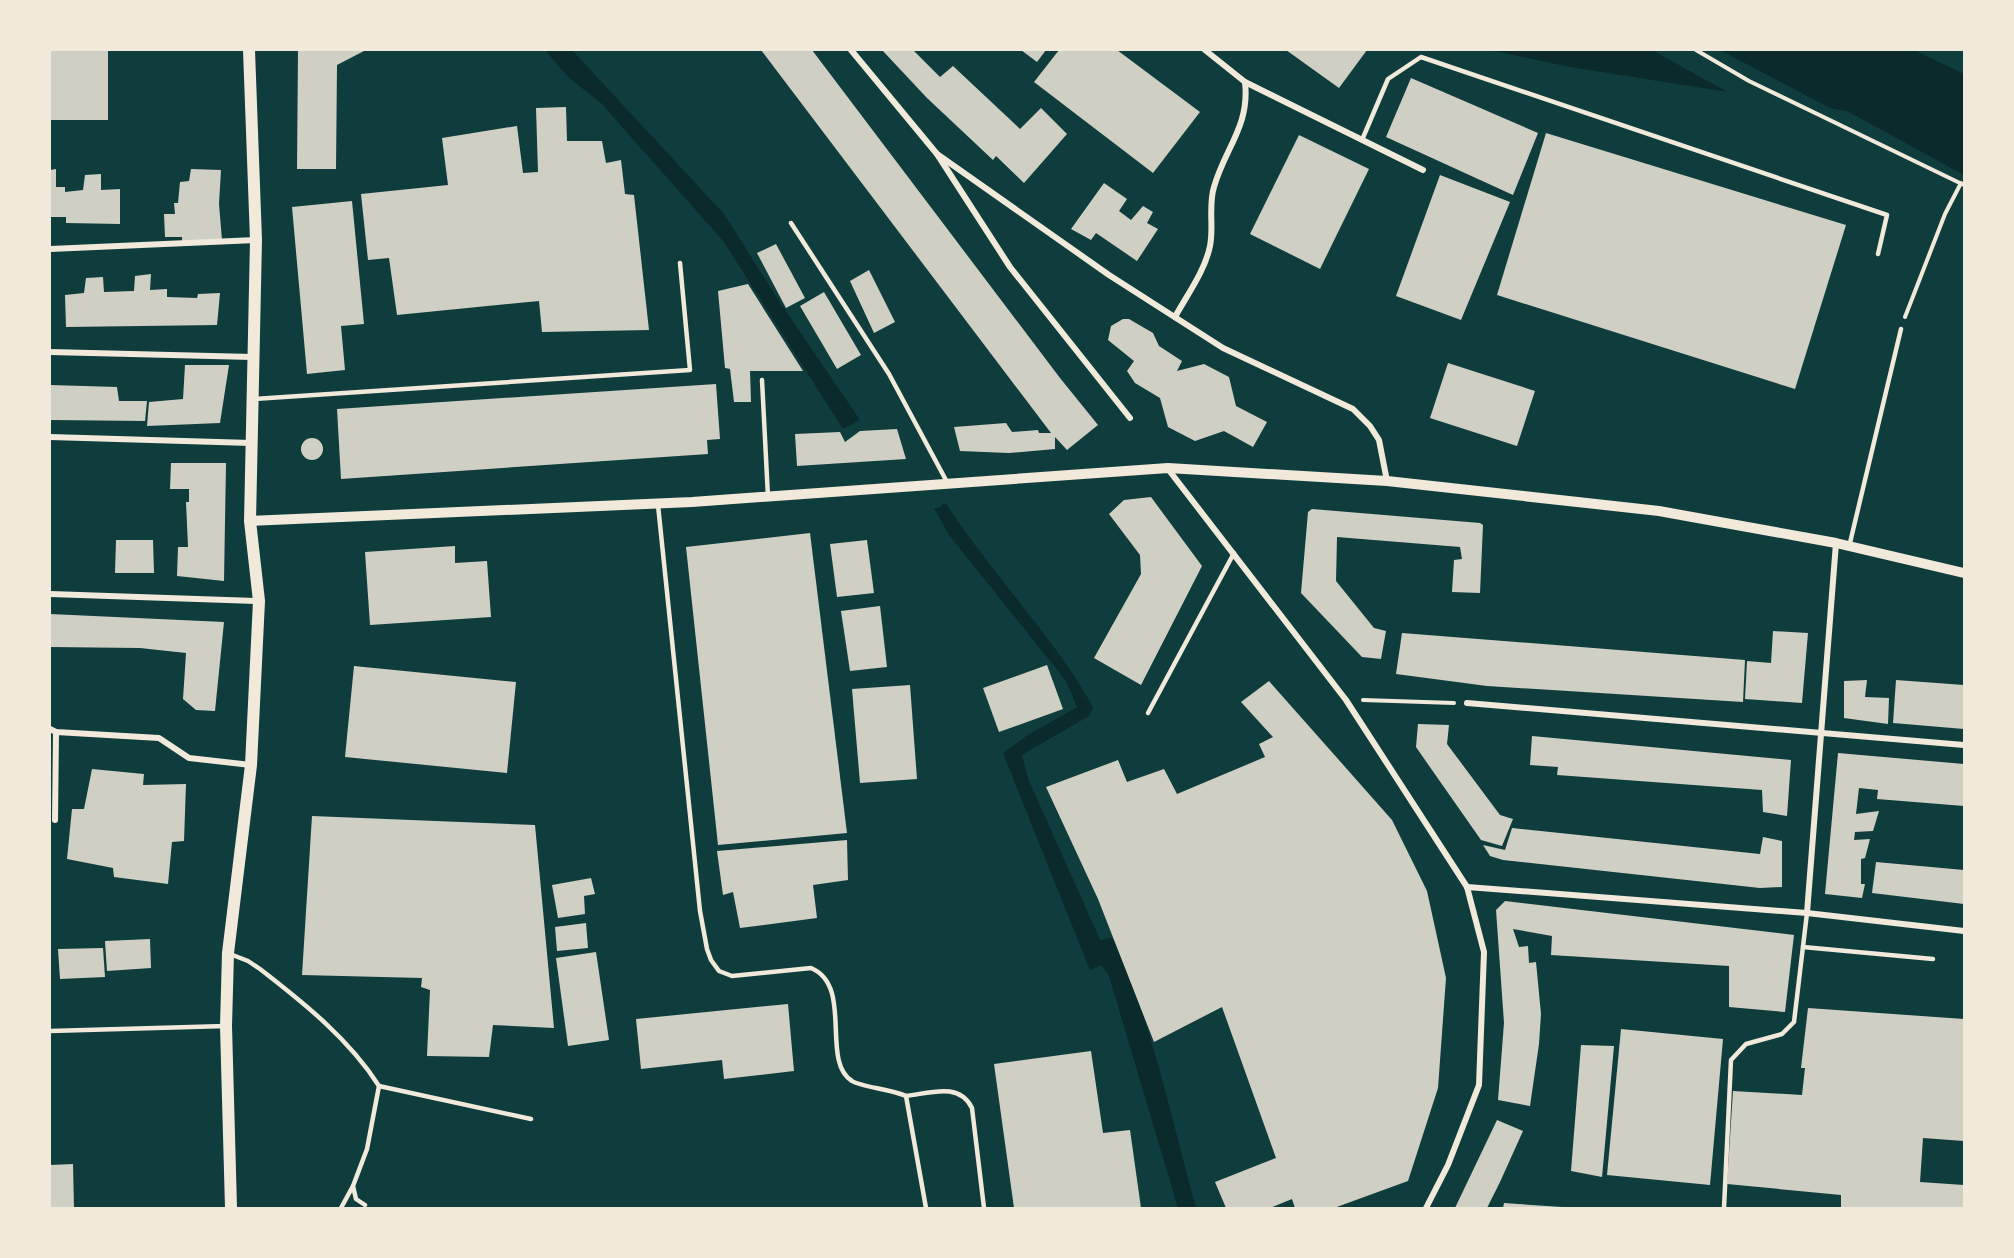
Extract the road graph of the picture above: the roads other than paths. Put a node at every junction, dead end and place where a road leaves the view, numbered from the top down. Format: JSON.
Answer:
{"nodes":[{"id":1,"x":249,"y":50,"type":"edge"},
{"id":2,"x":851,"y":50,"type":"edge"},
{"id":3,"x":1204,"y":50,"type":"edge"},
{"id":4,"x":1245,"y":82,"type":"junction"},
{"id":5,"x":1362,"y":140,"type":"junction"},
{"id":6,"x":937,"y":154,"type":"junction"},
{"id":7,"x":1423,"y":170,"type":"dead end"},
{"id":8,"x":791,"y":223,"type":"dead end"},
{"id":9,"x":256,"y":240,"type":"junction"},
{"id":10,"x":50,"y":249,"type":"edge"},
{"id":11,"x":1878,"y":254,"type":"dead end"},
{"id":12,"x":680,"y":263,"type":"dead end"},
{"id":13,"x":1175,"y":316,"type":"junction"},
{"id":14,"x":1900,"y":329,"type":"road end"},
{"id":15,"x":50,"y":352,"type":"edge"},
{"id":16,"x":252,"y":357,"type":"junction"},
{"id":17,"x":762,"y":380,"type":"dead end"},
{"id":18,"x":252,"y":399,"type":"junction"},
{"id":19,"x":1130,"y":418,"type":"dead end"},
{"id":20,"x":50,"y":437,"type":"edge"},
{"id":21,"x":252,"y":443,"type":"junction"},
{"id":22,"x":1168,"y":468,"type":"junction"},
{"id":23,"x":1387,"y":481,"type":"junction"},
{"id":24,"x":949,"y":484,"type":"junction"},
{"id":25,"x":768,"y":497,"type":"junction"},
{"id":26,"x":657,"y":502,"type":"junction"},
{"id":27,"x":250,"y":521,"type":"junction"},
{"id":28,"x":1836,"y":543,"type":"junction"},
{"id":29,"x":1849,"y":547,"type":"junction"},
{"id":30,"x":1234,"y":554,"type":"junction"},
{"id":31,"x":1965,"y":573,"type":"edge"},
{"id":32,"x":50,"y":594,"type":"edge"},
{"id":33,"x":259,"y":601,"type":"junction"},
{"id":34,"x":1467,"y":704,"type":"road end"},
{"id":35,"x":1148,"y":712,"type":"dead end"},
{"id":36,"x":53,"y":730,"type":"edge"},
{"id":37,"x":1820,"y":732,"type":"junction"},
{"id":38,"x":1965,"y":745,"type":"edge"},
{"id":39,"x":251,"y":765,"type":"junction"},
{"id":40,"x":55,"y":820,"type":"dead end"},
{"id":41,"x":1467,"y":887,"type":"junction"},
{"id":42,"x":1807,"y":913,"type":"junction"},
{"id":43,"x":1965,"y":930,"type":"edge"},
{"id":44,"x":1803,"y":947,"type":"junction"},
{"id":45,"x":228,"y":953,"type":"junction"},
{"id":46,"x":1933,"y":959,"type":"dead end"},
{"id":47,"x":226,"y":1026,"type":"junction"},
{"id":48,"x":50,"y":1031,"type":"edge"},
{"id":49,"x":379,"y":1086,"type":"junction"},
{"id":50,"x":906,"y":1096,"type":"junction"},
{"id":51,"x":531,"y":1119,"type":"dead end"},
{"id":52,"x":353,"y":1186,"type":"junction"},
{"id":53,"x":364,"y":1205,"type":"dead end"},
{"id":54,"x":231,"y":1209,"type":"edge"},
{"id":55,"x":341,"y":1209,"type":"edge"},
{"id":56,"x":926,"y":1209,"type":"edge"},
{"id":57,"x":984,"y":1209,"type":"edge"},
{"id":58,"x":1426,"y":1209,"type":"edge"},
{"id":59,"x":1724,"y":1209,"type":"edge"}],
"edges":[{"from":1,"to":9,"type":"main road"},
{"from":2,"to":6,"type":"street"},
{"from":3,"to":4,"type":"street"},
{"from":4,"to":5,"type":"street"},
{"from":4,"to":13,"type":"street"},
{"from":5,"to":7,"type":"street"},
{"from":5,"to":11,"type":"lane"},
{"from":6,"to":13,"type":"street"},
{"from":6,"to":19,"type":"street"},
{"from":8,"to":24,"type":"lane"},
{"from":9,"to":10,"type":"street"},
{"from":9,"to":16,"type":"main road"},
{"from":12,"to":18,"type":"lane"},
{"from":13,"to":23,"type":"street"},
{"from":14,"to":29,"type":"lane"},
{"from":15,"to":16,"type":"street"},
{"from":16,"to":18,"type":"main road"},
{"from":17,"to":25,"type":"lane"},
{"from":18,"to":21,"type":"main road"},
{"from":20,"to":21,"type":"street"},
{"from":21,"to":27,"type":"main road"},
{"from":22,"to":23,"type":"street"},
{"from":22,"to":24,"type":"street"},
{"from":22,"to":30,"type":"street"},
{"from":23,"to":28,"type":"street"},
{"from":24,"to":25,"type":"street"},
{"from":25,"to":26,"type":"street"},
{"from":26,"to":27,"type":"street"},
{"from":26,"to":50,"type":"lane"},
{"from":27,"to":33,"type":"main road"},
{"from":28,"to":29,"type":"street"},
{"from":28,"to":37,"type":"street"},
{"from":29,"to":31,"type":"street"},
{"from":30,"to":35,"type":"lane"},
{"from":30,"to":41,"type":"street"},
{"from":32,"to":33,"type":"street"},
{"from":33,"to":39,"type":"main road"},
{"from":34,"to":37,"type":"street"},
{"from":36,"to":39,"type":"street"},
{"from":36,"to":40,"type":"street"},
{"from":37,"to":38,"type":"street"},
{"from":37,"to":42,"type":"street"},
{"from":39,"to":45,"type":"main road"},
{"from":41,"to":42,"type":"street"},
{"from":41,"to":58,"type":"street"},
{"from":42,"to":43,"type":"street"},
{"from":42,"to":44,"type":"lane"},
{"from":44,"to":46,"type":"lane"},
{"from":44,"to":59,"type":"lane"},
{"from":45,"to":47,"type":"main road"},
{"from":45,"to":49,"type":"lane"},
{"from":47,"to":48,"type":"lane"},
{"from":47,"to":54,"type":"main road"},
{"from":49,"to":51,"type":"lane"},
{"from":49,"to":52,"type":"lane"},
{"from":50,"to":56,"type":"lane"},
{"from":50,"to":57,"type":"lane"},
{"from":52,"to":53,"type":"lane"},
{"from":52,"to":55,"type":"lane"}]}
